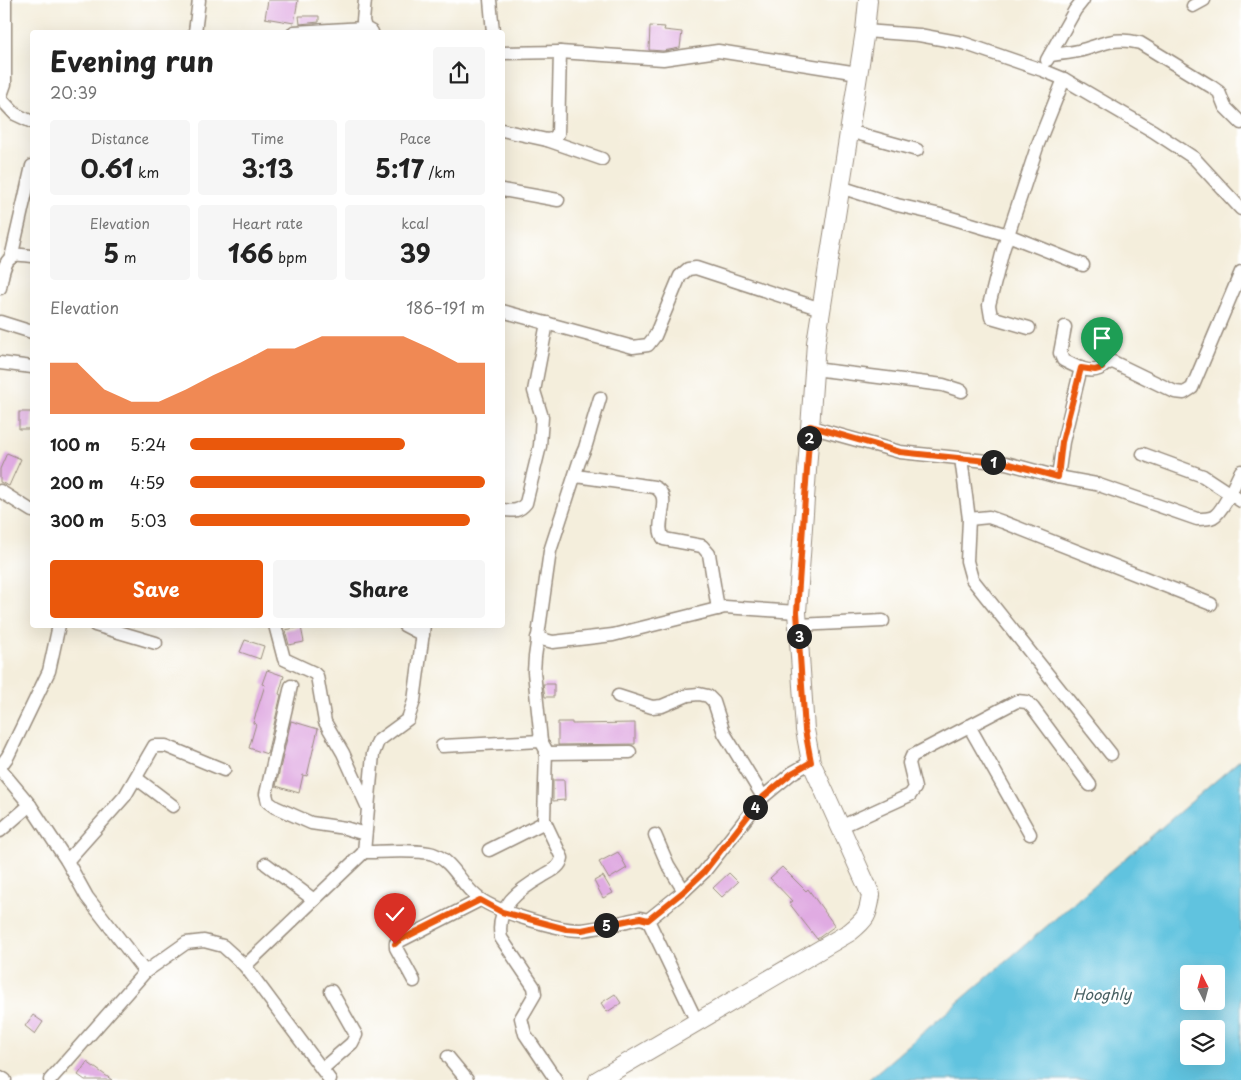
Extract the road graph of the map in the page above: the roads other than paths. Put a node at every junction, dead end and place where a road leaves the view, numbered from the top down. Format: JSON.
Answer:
{"nodes":[{"id":1,"x":5,"y":0,"type":"edge"},
{"id":2,"x":199,"y":0,"type":"edge"},
{"id":3,"x":365,"y":0,"type":"edge"},
{"id":4,"x":490,"y":0,"type":"edge"},
{"id":5,"x":868,"y":0,"type":"edge"},
{"id":6,"x":1083,"y":0,"type":"edge"},
{"id":7,"x":195,"y":30,"type":"edge"},
{"id":8,"x":368,"y":30,"type":"edge"},
{"id":9,"x":493,"y":30,"type":"edge"},
{"id":10,"x":865,"y":31,"type":"junction"},
{"id":11,"x":560,"y":52,"type":"junction"},
{"id":12,"x":505,"y":54,"type":"edge"},
{"id":13,"x":1050,"y":55,"type":"junction"},
{"id":14,"x":1042,"y":70,"type":"junction"},
{"id":15,"x":858,"y":73,"type":"junction"},
{"id":16,"x":1064,"y":79,"type":"junction"},
{"id":17,"x":0,"y":98,"type":"edge"},
{"id":18,"x":30,"y":121,"type":"edge"},
{"id":19,"x":1241,"y":123,"type":"edge"},
{"id":20,"x":505,"y":131,"type":"edge"},
{"id":21,"x":849,"y":131,"type":"junction"},
{"id":22,"x":547,"y":140,"type":"junction"},
{"id":23,"x":917,"y":150,"type":"dead end"},
{"id":24,"x":602,"y":158,"type":"dead end"},
{"id":25,"x":30,"y":183,"type":"edge"},
{"id":26,"x":840,"y":187,"type":"junction"},
{"id":27,"x":505,"y":191,"type":"edge"},
{"id":28,"x":558,"y":200,"type":"dead end"},
{"id":29,"x":1241,"y":209,"type":"edge"},
{"id":30,"x":1008,"y":235,"type":"junction"},
{"id":31,"x":30,"y":256,"type":"edge"},
{"id":32,"x":11,"y":258,"type":"junction"},
{"id":33,"x":1083,"y":265,"type":"dead end"},
{"id":34,"x":1241,"y":272,"type":"edge"},
{"id":35,"x":0,"y":288,"type":"edge"},
{"id":36,"x":821,"y":309,"type":"junction"},
{"id":37,"x":505,"y":312,"type":"edge"},
{"id":38,"x":0,"y":322,"type":"edge"},
{"id":39,"x":547,"y":323,"type":"junction"},
{"id":40,"x":1065,"y":327,"type":"dead end"},
{"id":41,"x":1029,"y":328,"type":"dead end"},
{"id":42,"x":30,"y":331,"type":"edge"},
{"id":43,"x":0,"y":363,"type":"edge"},
{"id":44,"x":30,"y":367,"type":"edge"},
{"id":45,"x":1081,"y":368,"type":"junction"},
{"id":46,"x":814,"y":369,"type":"junction"},
{"id":47,"x":962,"y":391,"type":"dead end"},
{"id":48,"x":600,"y":398,"type":"dead end"},
{"id":49,"x":810,"y":426,"type":"junction"},
{"id":50,"x":1142,"y":454,"type":"dead end"},
{"id":51,"x":961,"y":458,"type":"junction"},
{"id":52,"x":1241,"y":471,"type":"edge"},
{"id":53,"x":576,"y":476,"type":"junction"},
{"id":54,"x":1058,"y":477,"type":"junction"},
{"id":55,"x":0,"y":491,"type":"edge"},
{"id":56,"x":1236,"y":497,"type":"edge"},
{"id":57,"x":30,"y":506,"type":"edge"},
{"id":58,"x":505,"y":510,"type":"edge"},
{"id":59,"x":969,"y":519,"type":"junction"},
{"id":60,"x":1211,"y":604,"type":"dead end"},
{"id":61,"x":718,"y":609,"type":"junction"},
{"id":62,"x":797,"y":619,"type":"junction"},
{"id":63,"x":883,"y":621,"type":"dead end"},
{"id":64,"x":58,"y":628,"type":"edge"},
{"id":65,"x":106,"y":628,"type":"edge"},
{"id":66,"x":276,"y":628,"type":"edge"},
{"id":67,"x":424,"y":630,"type":"edge"},
{"id":68,"x":537,"y":638,"type":"junction"},
{"id":69,"x":156,"y":642,"type":"dead end"},
{"id":70,"x":292,"y":686,"type":"dead end"},
{"id":71,"x":618,"y":696,"type":"dead end"},
{"id":72,"x":970,"y":726,"type":"junction"},
{"id":73,"x":442,"y":746,"type":"dead end"},
{"id":74,"x":544,"y":747,"type":"junction"},
{"id":75,"x":630,"y":752,"type":"dead end"},
{"id":76,"x":1111,"y":754,"type":"dead end"},
{"id":77,"x":811,"y":762,"type":"junction"},
{"id":78,"x":0,"y":768,"type":"edge"},
{"id":79,"x":224,"y":770,"type":"dead end"},
{"id":80,"x":136,"y":778,"type":"junction"},
{"id":81,"x":1090,"y":785,"type":"dead end"},
{"id":82,"x":763,"y":797,"type":"junction"},
{"id":83,"x":30,"y":805,"type":"junction"},
{"id":84,"x":173,"y":806,"type":"dead end"},
{"id":85,"x":368,"y":808,"type":"junction"},
{"id":86,"x":545,"y":822,"type":"junction"},
{"id":87,"x":840,"y":827,"type":"junction"},
{"id":88,"x":0,"y":830,"type":"edge"},
{"id":89,"x":366,"y":834,"type":"junction"},
{"id":90,"x":1030,"y":834,"type":"dead end"},
{"id":91,"x":655,"y":835,"type":"dead end"},
{"id":92,"x":490,"y":850,"type":"dead end"},
{"id":93,"x":364,"y":852,"type":"junction"},
{"id":94,"x":67,"y":862,"type":"junction"},
{"id":95,"x":266,"y":864,"type":"dead end"},
{"id":96,"x":684,"y":891,"type":"junction"},
{"id":97,"x":314,"y":900,"type":"junction"},
{"id":98,"x":480,"y":900,"type":"junction"},
{"id":99,"x":502,"y":912,"type":"junction"},
{"id":100,"x":648,"y":920,"type":"junction"},
{"id":101,"x":245,"y":966,"type":"junction"},
{"id":102,"x":145,"y":972,"type":"junction"},
{"id":103,"x":414,"y":981,"type":"dead end"},
{"id":104,"x":331,"y":991,"type":"dead end"},
{"id":105,"x":697,"y":1022,"type":"junction"},
{"id":106,"x":448,"y":1057,"type":"dead end"},
{"id":107,"x":322,"y":1069,"type":"junction"},
{"id":108,"x":0,"y":1077,"type":"edge"},
{"id":109,"x":5,"y":1080,"type":"edge"},
{"id":110,"x":50,"y":1080,"type":"edge"},
{"id":111,"x":330,"y":1080,"type":"edge"},
{"id":112,"x":468,"y":1080,"type":"edge"},
{"id":113,"x":556,"y":1080,"type":"edge"},
{"id":114,"x":598,"y":1080,"type":"edge"}],
"edges":[{"from":1,"to":17,"type":"street"},
{"from":2,"to":7,"type":"street"},
{"from":3,"to":8,"type":"street"},
{"from":4,"to":9,"type":"street"},
{"from":5,"to":10,"type":"street"},
{"from":6,"to":13,"type":"street"},
{"from":10,"to":14,"type":"street"},
{"from":10,"to":15,"type":"street"},
{"from":11,"to":12,"type":"street"},
{"from":11,"to":15,"type":"street"},
{"from":11,"to":22,"type":"street"},
{"from":13,"to":14,"type":"street"},
{"from":13,"to":19,"type":"street"},
{"from":14,"to":16,"type":"street"},
{"from":15,"to":21,"type":"street"},
{"from":16,"to":29,"type":"street"},
{"from":16,"to":30,"type":"street"},
{"from":17,"to":18,"type":"street"},
{"from":20,"to":22,"type":"street"},
{"from":21,"to":23,"type":"street"},
{"from":21,"to":26,"type":"street"},
{"from":22,"to":24,"type":"street"},
{"from":25,"to":32,"type":"street"},
{"from":26,"to":30,"type":"street"},
{"from":26,"to":36,"type":"street"},
{"from":27,"to":28,"type":"street"},
{"from":30,"to":33,"type":"street"},
{"from":30,"to":41,"type":"street"},
{"from":31,"to":32,"type":"street"},
{"from":32,"to":35,"type":"street"},
{"from":34,"to":45,"type":"street"},
{"from":36,"to":39,"type":"street"},
{"from":36,"to":46,"type":"street"},
{"from":37,"to":39,"type":"street"},
{"from":38,"to":42,"type":"street"},
{"from":39,"to":58,"type":"street"},
{"from":40,"to":45,"type":"street"},
{"from":43,"to":44,"type":"street"},
{"from":45,"to":54,"type":"street"},
{"from":46,"to":47,"type":"street"},
{"from":46,"to":49,"type":"street"},
{"from":48,"to":53,"type":"street"},
{"from":49,"to":51,"type":"street"},
{"from":49,"to":62,"type":"street"},
{"from":50,"to":56,"type":"street"},
{"from":51,"to":54,"type":"street"},
{"from":51,"to":59,"type":"street"},
{"from":52,"to":56,"type":"street"},
{"from":53,"to":61,"type":"street"},
{"from":53,"to":68,"type":"street"},
{"from":54,"to":56,"type":"street"},
{"from":55,"to":57,"type":"street"},
{"from":59,"to":60,"type":"street"},
{"from":59,"to":76,"type":"street"},
{"from":61,"to":62,"type":"street"},
{"from":61,"to":68,"type":"street"},
{"from":62,"to":63,"type":"street"},
{"from":62,"to":77,"type":"street"},
{"from":64,"to":78,"type":"street"},
{"from":65,"to":69,"type":"street"},
{"from":66,"to":85,"type":"street"},
{"from":67,"to":85,"type":"street"},
{"from":68,"to":74,"type":"street"},
{"from":70,"to":89,"type":"street"},
{"from":71,"to":82,"type":"street"},
{"from":72,"to":81,"type":"street"},
{"from":72,"to":87,"type":"street"},
{"from":72,"to":90,"type":"street"},
{"from":73,"to":74,"type":"street"},
{"from":74,"to":75,"type":"street"},
{"from":74,"to":86,"type":"street"},
{"from":77,"to":82,"type":"street"},
{"from":77,"to":87,"type":"street"},
{"from":78,"to":83,"type":"street"},
{"from":79,"to":80,"type":"street"},
{"from":80,"to":84,"type":"street"},
{"from":80,"to":94,"type":"street"},
{"from":82,"to":96,"type":"street"},
{"from":83,"to":88,"type":"street"},
{"from":83,"to":94,"type":"street"},
{"from":85,"to":89,"type":"street"},
{"from":86,"to":92,"type":"street"},
{"from":86,"to":99,"type":"street"},
{"from":87,"to":105,"type":"street"},
{"from":89,"to":93,"type":"street"},
{"from":91,"to":96,"type":"street"},
{"from":93,"to":97,"type":"street"},
{"from":93,"to":98,"type":"street"},
{"from":94,"to":102,"type":"street"},
{"from":95,"to":97,"type":"street"},
{"from":96,"to":100,"type":"street"},
{"from":97,"to":101,"type":"street"},
{"from":98,"to":99,"type":"street"},
{"from":98,"to":103,"type":"street"},
{"from":99,"to":100,"type":"street"},
{"from":99,"to":113,"type":"street"},
{"from":100,"to":105,"type":"street"},
{"from":101,"to":102,"type":"street"},
{"from":101,"to":107,"type":"street"},
{"from":102,"to":110,"type":"street"},
{"from":104,"to":107,"type":"street"},
{"from":105,"to":114,"type":"street"},
{"from":106,"to":112,"type":"street"},
{"from":107,"to":111,"type":"street"},
{"from":108,"to":109,"type":"street"}]}
